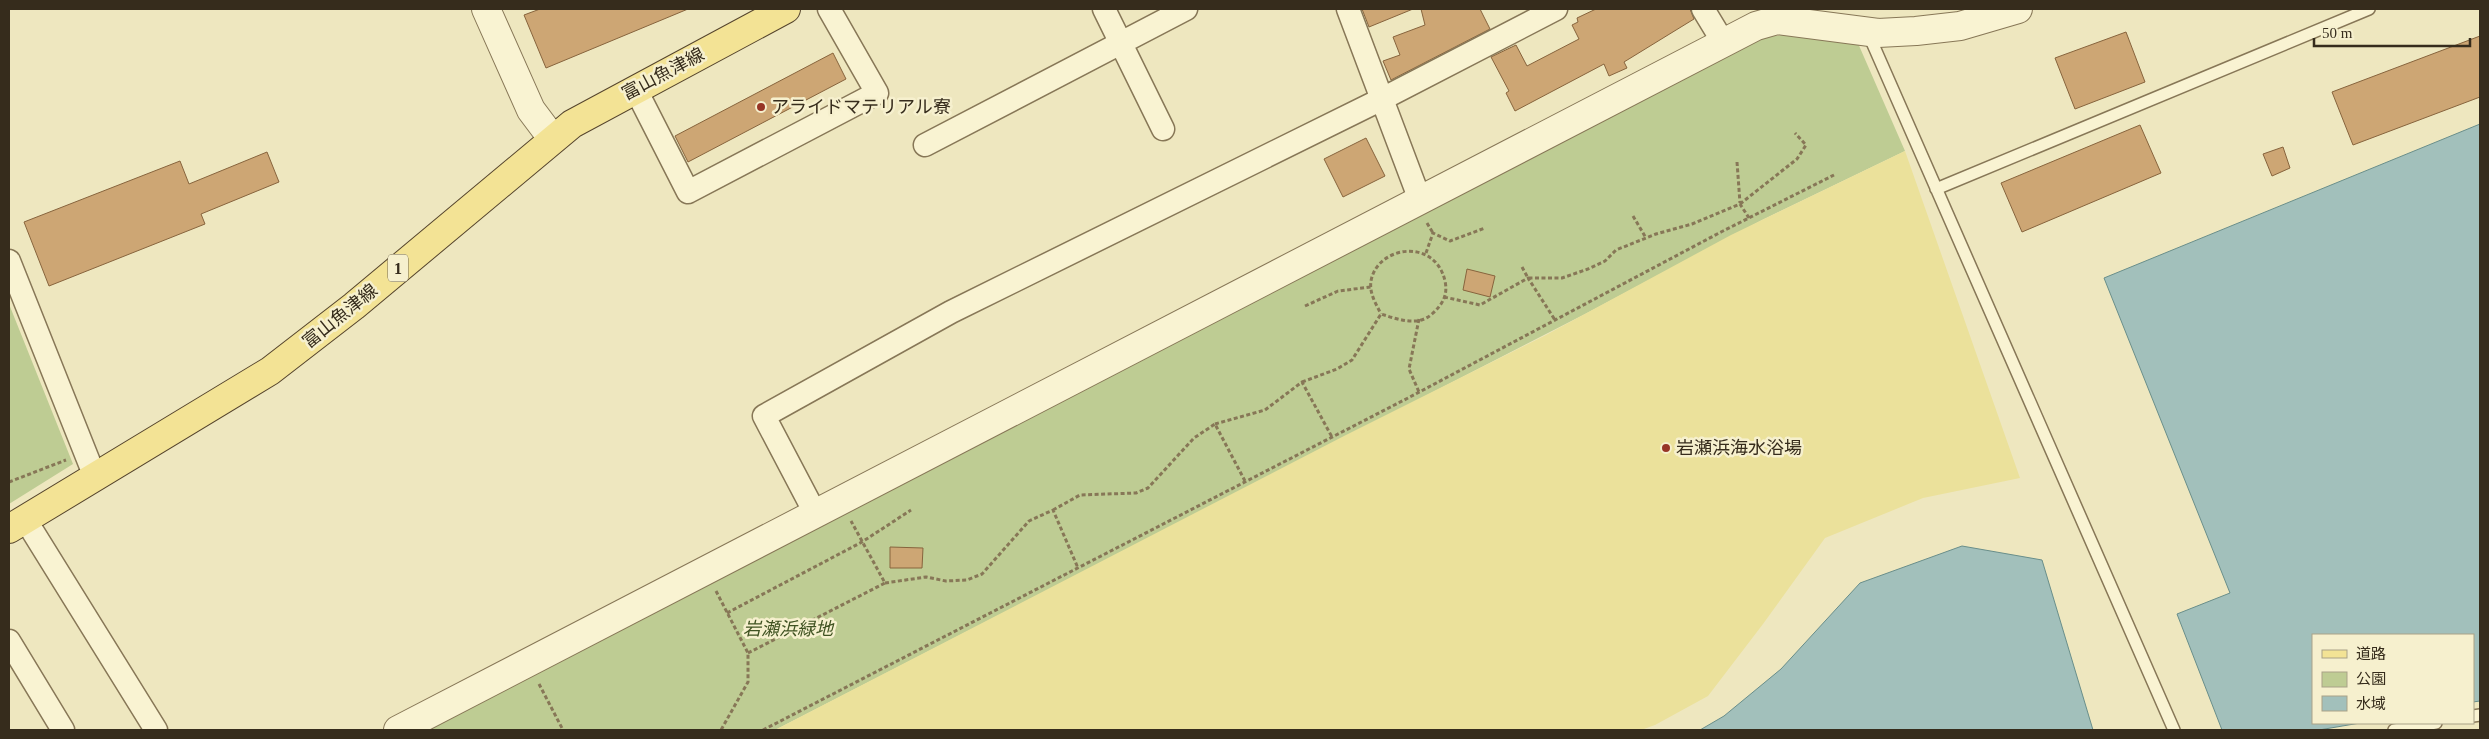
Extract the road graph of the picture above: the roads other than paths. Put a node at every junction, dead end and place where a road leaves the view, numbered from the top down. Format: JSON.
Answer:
{"nodes":[{"id":1,"x":486,"y":9,"type":"edge"},
{"id":2,"x":786,"y":9,"type":"edge"},
{"id":3,"x":829,"y":9,"type":"edge"},
{"id":4,"x":1104,"y":9,"type":"edge"},
{"id":5,"x":1186,"y":9,"type":"edge"},
{"id":6,"x":1348,"y":9,"type":"edge"},
{"id":7,"x":1556,"y":9,"type":"edge"},
{"id":8,"x":1703,"y":9,"type":"edge"},
{"id":9,"x":2018,"y":9,"type":"edge"},
{"id":10,"x":2369,"y":9,"type":"edge"},
{"id":11,"x":1821,"y":18,"type":"edge"},
{"id":12,"x":1867,"y":32,"type":"junction"},
{"id":13,"x":1121,"y":42,"type":"junction"},
{"id":14,"x":1723,"y":42,"type":"junction"},
{"id":15,"x":635,"y":88,"type":"junction"},
{"id":16,"x":1382,"y":99,"type":"junction"},
{"id":17,"x":1163,"y":129,"type":"dead end"},
{"id":18,"x":552,"y":138,"type":"junction"},
{"id":19,"x":925,"y":145,"type":"dead end"},
{"id":20,"x":1936,"y":188,"type":"junction"},
{"id":21,"x":1420,"y":200,"type":"junction"},
{"id":22,"x":9,"y":261,"type":"edge"},
{"id":23,"x":95,"y":477,"type":"junction"},
{"id":24,"x":815,"y":513,"type":"junction"},
{"id":25,"x":17,"y":524,"type":"edge"},
{"id":26,"x":9,"y":641,"type":"edge"},
{"id":27,"x":2430,"y":724,"type":"edge"},
{"id":28,"x":63,"y":730,"type":"edge"},
{"id":29,"x":156,"y":730,"type":"edge"},
{"id":30,"x":398,"y":730,"type":"edge"},
{"id":31,"x":2174,"y":730,"type":"edge"},
{"id":32,"x":2394,"y":730,"type":"edge"}],
"edges":[{"from":1,"to":18,"type":"street"},
{"from":2,"to":15,"type":"main road","name":"富山魚津線","number":"1"},
{"from":3,"to":15,"type":"street"},
{"from":4,"to":13,"type":"street"},
{"from":5,"to":13,"type":"street"},
{"from":6,"to":16,"type":"street"},
{"from":7,"to":16,"type":"street"},
{"from":8,"to":14,"type":"street"},
{"from":9,"to":12,"type":"street"},
{"from":10,"to":20,"type":"lane"},
{"from":11,"to":12,"type":"street"},
{"from":11,"to":14,"type":"street"},
{"from":12,"to":20,"type":"lane"},
{"from":13,"to":17,"type":"street"},
{"from":13,"to":19,"type":"street"},
{"from":14,"to":21,"type":"street"},
{"from":15,"to":18,"type":"main road","name":"富山魚津線","number":"1"},
{"from":16,"to":21,"type":"street"},
{"from":16,"to":24,"type":"street"},
{"from":18,"to":23,"type":"main road","name":"富山魚津線","number":"1"},
{"from":20,"to":31,"type":"lane"},
{"from":21,"to":24,"type":"street"},
{"from":22,"to":23,"type":"street"},
{"from":23,"to":25,"type":"main road","name":"富山魚津線","number":"1"},
{"from":24,"to":30,"type":"street"},
{"from":25,"to":29,"type":"street"},
{"from":26,"to":28,"type":"street"},
{"from":27,"to":32,"type":"lane"}]}
